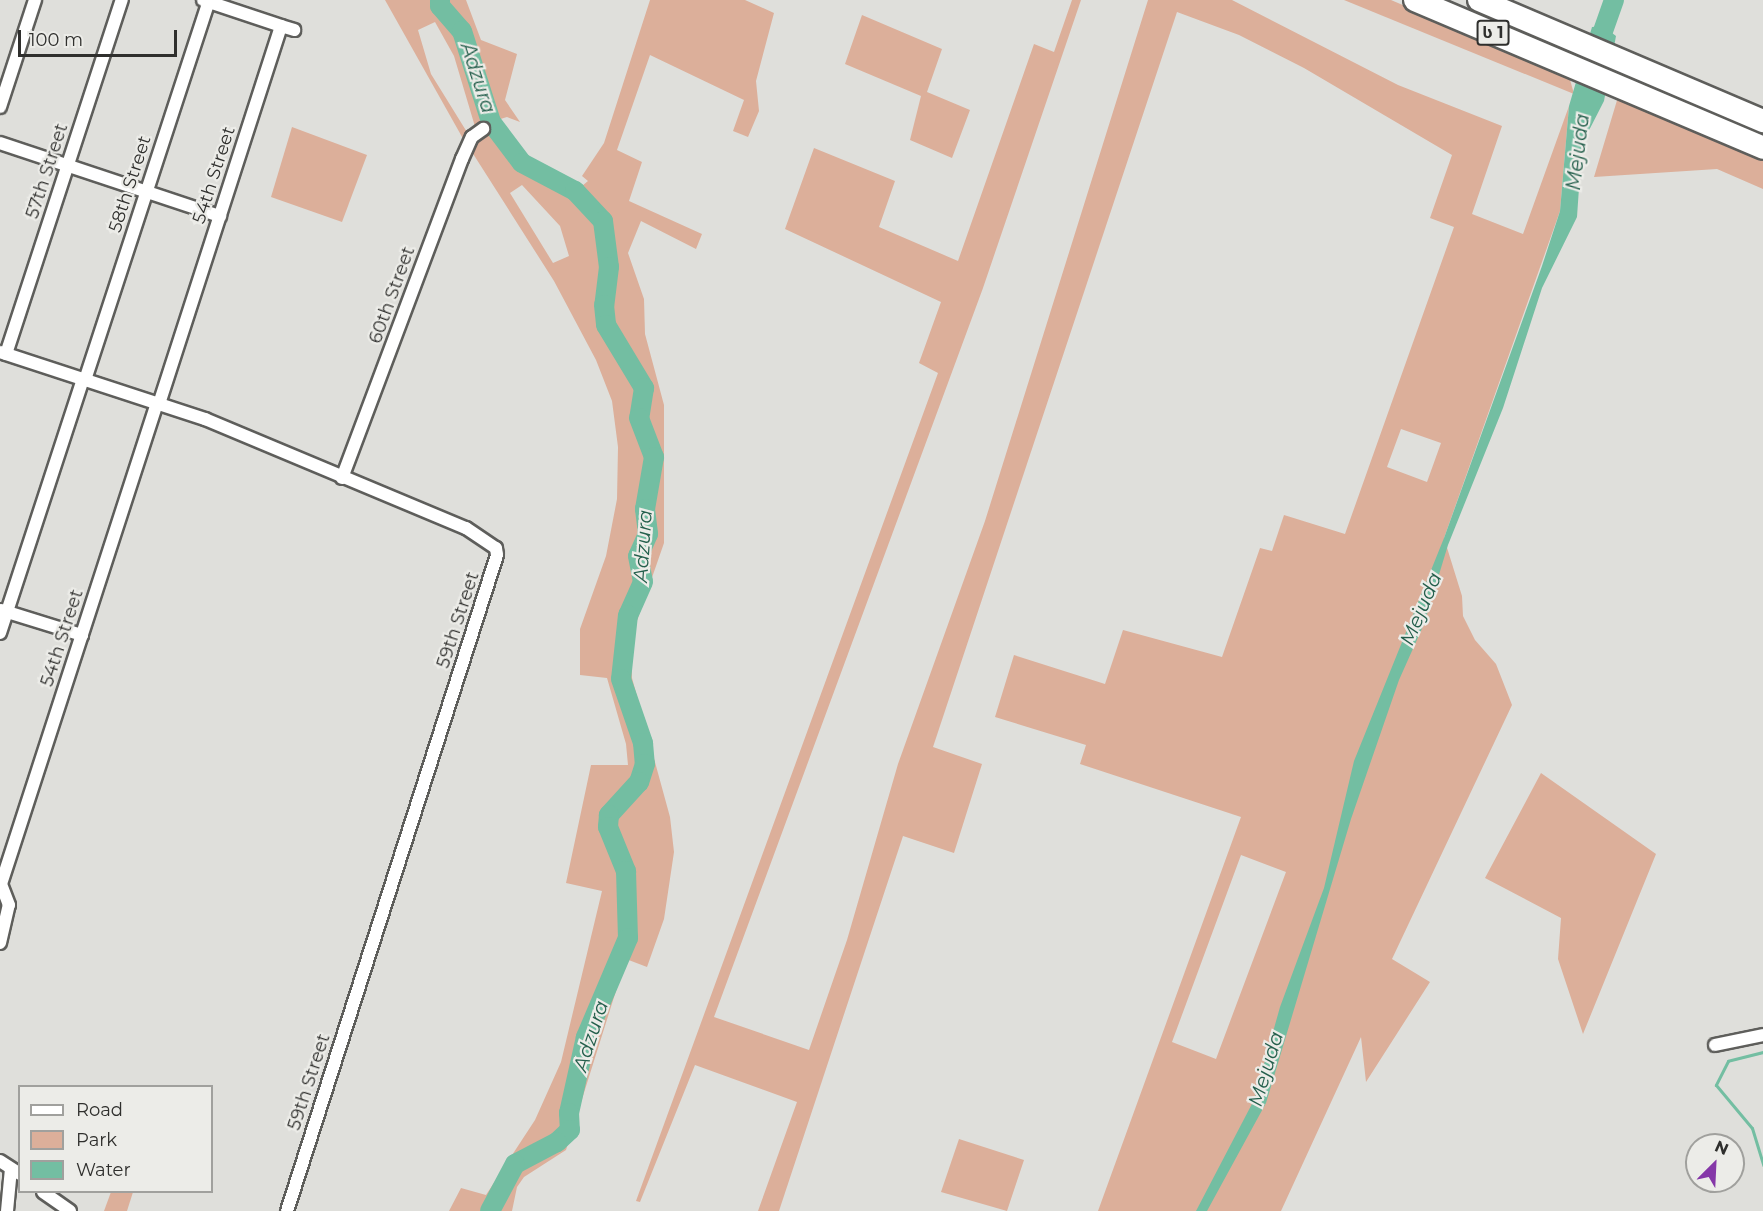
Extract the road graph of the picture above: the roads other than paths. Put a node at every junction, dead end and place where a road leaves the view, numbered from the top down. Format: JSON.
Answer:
{"nodes":[{"id":1,"x":35,"y":0,"type":"edge"},
{"id":2,"x":122,"y":0,"type":"edge"},
{"id":3,"x":1415,"y":0,"type":"edge"},
{"id":4,"x":1479,"y":0,"type":"edge"},
{"id":5,"x":206,"y":1,"type":"edge"},
{"id":6,"x":0,"y":107,"type":"edge"},
{"id":7,"x":1763,"y":121,"type":"edge"},
{"id":8,"x":483,"y":129,"type":"dead end"},
{"id":9,"x":0,"y":143,"type":"edge"},
{"id":10,"x":1763,"y":148,"type":"edge"},
{"id":11,"x":68,"y":165,"type":"junction"},
{"id":12,"x":147,"y":191,"type":"junction"},
{"id":13,"x":220,"y":216,"type":"junction"},
{"id":14,"x":2,"y":355,"type":"edge"},
{"id":15,"x":84,"y":379,"type":"junction"},
{"id":16,"x":158,"y":404,"type":"junction"},
{"id":17,"x":342,"y":478,"type":"junction"},
{"id":18,"x":3,"y":611,"type":"edge"},
{"id":19,"x":0,"y":633,"type":"edge"},
{"id":20,"x":82,"y":635,"type":"junction"},
{"id":21,"x":1,"y":884,"type":"edge"},
{"id":22,"x":0,"y":943,"type":"edge"},
{"id":23,"x":1763,"y":1035,"type":"edge"},
{"id":24,"x":1715,"y":1045,"type":"dead end"},
{"id":25,"x":0,"y":1161,"type":"edge"},
{"id":26,"x":15,"y":1172,"type":"edge"},
{"id":27,"x":46,"y":1193,"type":"edge"},
{"id":28,"x":7,"y":1211,"type":"edge"},
{"id":29,"x":70,"y":1211,"type":"edge"},
{"id":30,"x":287,"y":1211,"type":"edge"}],
"edges":[{"from":1,"to":6,"type":"street"},
{"from":2,"to":11,"type":"street","name":"57th Street"},
{"from":3,"to":10,"type":"highway","number":"ს 1"},
{"from":4,"to":7,"type":"highway","number":"ს 1"},
{"from":5,"to":12,"type":"street","name":"58th Street"},
{"from":5,"to":13,"type":"street","name":"54th Street"},
{"from":8,"to":17,"type":"street","name":"60th Street"},
{"from":9,"to":11,"type":"street"},
{"from":11,"to":12,"type":"street"},
{"from":11,"to":14,"type":"street","name":"57th Street"},
{"from":12,"to":13,"type":"street"},
{"from":12,"to":15,"type":"street","name":"58th Street"},
{"from":13,"to":16,"type":"street","name":"54th Street"},
{"from":14,"to":15,"type":"street","name":"59th Street"},
{"from":15,"to":16,"type":"street","name":"59th Street"},
{"from":15,"to":18,"type":"street","name":"58th Street"},
{"from":16,"to":17,"type":"street","name":"59th Street"},
{"from":16,"to":20,"type":"street","name":"54th Street"},
{"from":17,"to":30,"type":"street","name":"59th Street"},
{"from":18,"to":19,"type":"street","name":"58th Street"},
{"from":18,"to":20,"type":"street"},
{"from":20,"to":21,"type":"street","name":"54th Street"},
{"from":21,"to":22,"type":"street"},
{"from":23,"to":24,"type":"street"},
{"from":25,"to":26,"type":"street"},
{"from":26,"to":28,"type":"street"},
{"from":27,"to":29,"type":"street"}]}
